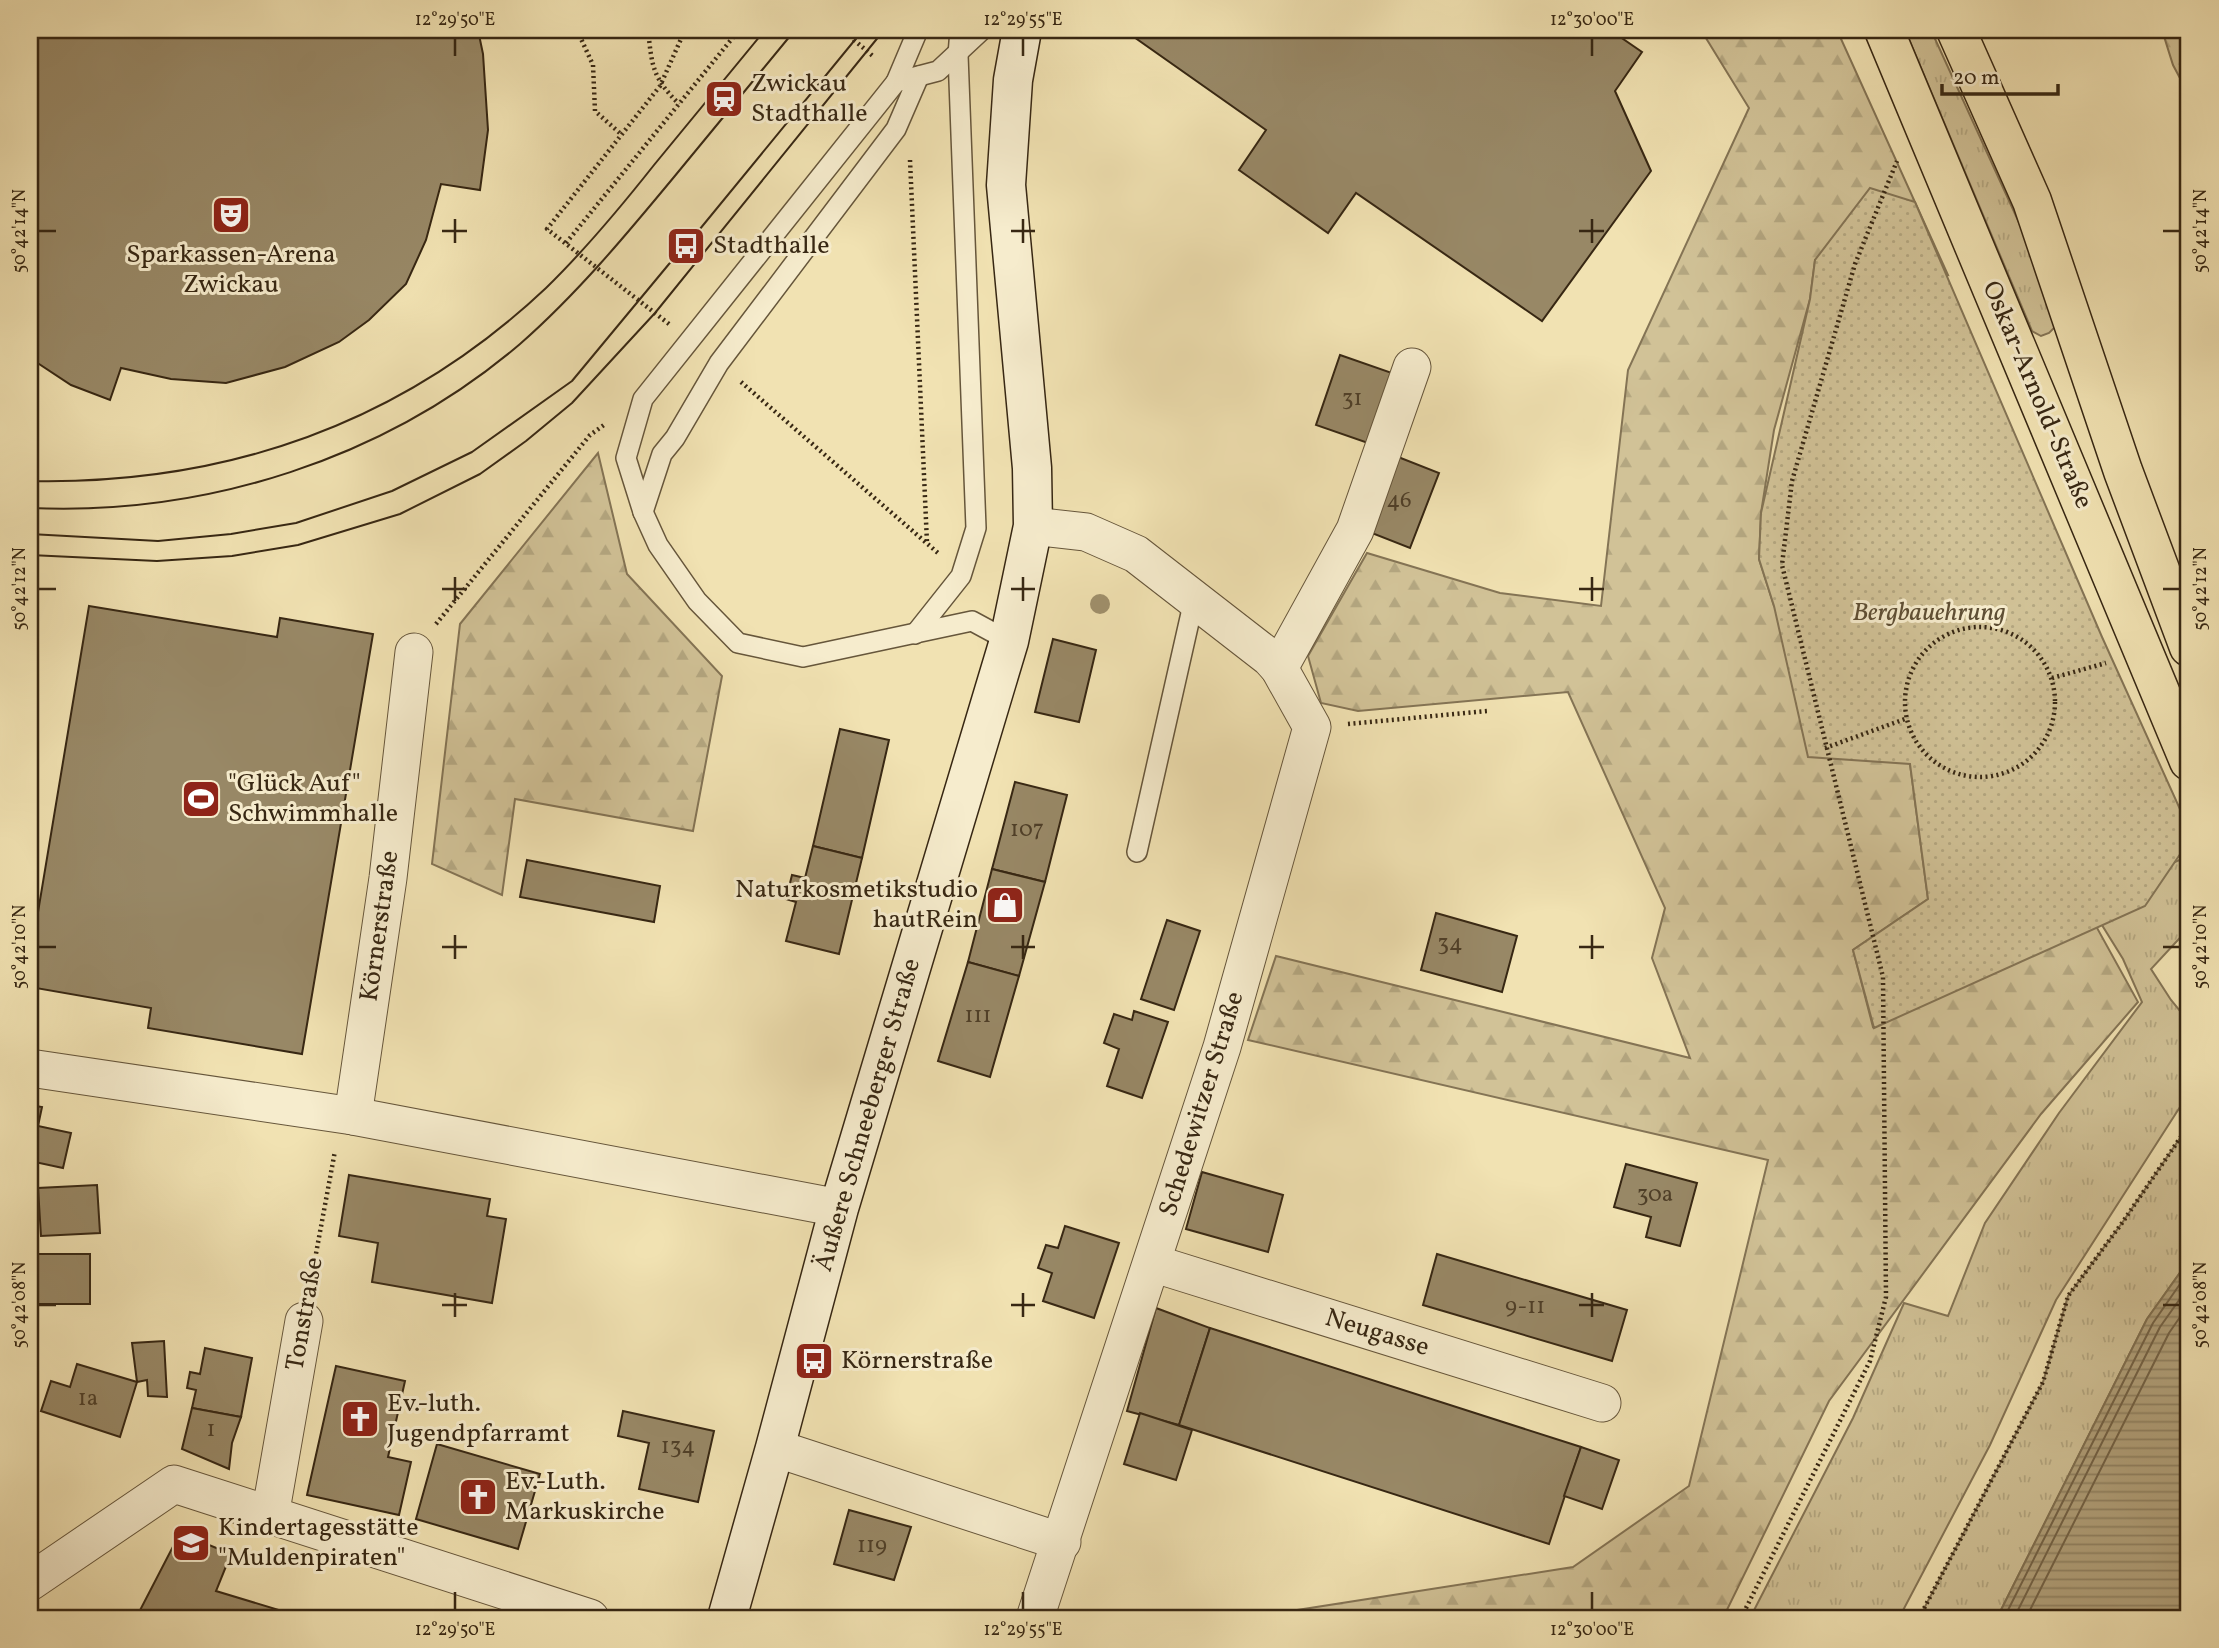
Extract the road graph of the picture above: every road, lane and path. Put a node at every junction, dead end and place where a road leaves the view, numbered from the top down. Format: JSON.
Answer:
{"nodes":[{"id":1,"x":577,"y":30,"type":"edge"},
{"id":2,"x":648,"y":30,"type":"edge"},
{"id":3,"x":685,"y":30,"type":"edge"},
{"id":4,"x":739,"y":30,"type":"edge"},
{"id":5,"x":849,"y":30,"type":"edge"},
{"id":6,"x":918,"y":30,"type":"edge"},
{"id":7,"x":960,"y":30,"type":"edge"},
{"id":8,"x":982,"y":30,"type":"edge"},
{"id":9,"x":1022,"y":30,"type":"edge"},
{"id":10,"x":1884,"y":30,"type":"edge"},
{"id":11,"x":1956,"y":30,"type":"edge"},
{"id":12,"x":958,"y":55,"type":"junction"},
{"id":13,"x":919,"y":76,"type":"junction"},
{"id":14,"x":896,"y":82,"type":"junction"},
{"id":15,"x":660,"y":86,"type":"junction"},
{"id":16,"x":679,"y":104,"type":"junction"},
{"id":17,"x":904,"y":110,"type":"junction"},
{"id":18,"x":1919,"y":112,"type":"junction"},
{"id":19,"x":622,"y":135,"type":"junction"},
{"id":20,"x":566,"y":243,"type":"junction"},
{"id":21,"x":690,"y":340,"type":"junction"},
{"id":22,"x":719,"y":363,"type":"junction"},
{"id":23,"x":1412,"y":367,"type":"dead end"},
{"id":24,"x":608,"y":422,"type":"dead end"},
{"id":25,"x":643,"y":512,"type":"junction"},
{"id":26,"x":1032,"y":526,"type":"junction"},
{"id":27,"x":927,"y":543,"type":"junction"},
{"id":28,"x":961,"y":576,"type":"junction"},
{"id":29,"x":1194,"y":600,"type":"junction"},
{"id":30,"x":915,"y":634,"type":"junction"},
{"id":31,"x":1009,"y":641,"type":"junction"},
{"id":32,"x":2189,"y":647,"type":"edge"},
{"id":33,"x":414,"y":652,"type":"joint"},
{"id":34,"x":2144,"y":653,"type":"junction"},
{"id":35,"x":1279,"y":668,"type":"junction"},
{"id":36,"x":2052,"y":678,"type":"junction"},
{"id":37,"x":1487,"y":711,"type":"dead end"},
{"id":38,"x":1905,"y":719,"type":"junction"},
{"id":39,"x":1312,"y":727,"type":"junction"},
{"id":40,"x":1825,"y":748,"type":"junction"},
{"id":41,"x":2189,"y":761,"type":"edge"},
{"id":42,"x":1137,"y":852,"type":"dead end"},
{"id":43,"x":30,"y":1068,"type":"edge"},
{"id":44,"x":353,"y":1116,"type":"junction"},
{"id":45,"x":2189,"y":1125,"type":"edge"},
{"id":46,"x":839,"y":1208,"type":"junction"},
{"id":47,"x":1152,"y":1263,"type":"junction"},
{"id":48,"x":304,"y":1321,"type":"joint"},
{"id":49,"x":1602,"y":1403,"type":"dead end"},
{"id":50,"x":775,"y":1448,"type":"junction"},
{"id":51,"x":270,"y":1516,"type":"junction"},
{"id":52,"x":1062,"y":1542,"type":"junction"},
{"id":53,"x":30,"y":1582,"type":"edge"},
{"id":54,"x":590,"y":1618,"type":"edge"},
{"id":55,"x":727,"y":1618,"type":"edge"},
{"id":56,"x":1035,"y":1618,"type":"edge"},
{"id":57,"x":1741,"y":1618,"type":"edge"},
{"id":58,"x":1919,"y":1618,"type":"edge"}],
"edges":[{"from":1,"to":19,"type":"path"},
{"from":2,"to":15,"type":"path"},
{"from":3,"to":15,"type":"path"},
{"from":4,"to":16,"type":"path"},
{"from":5,"to":14,"type":"path"},
{"from":6,"to":14,"type":"lane"},
{"from":7,"to":12,"type":"lane"},
{"from":8,"to":12,"type":"lane"},
{"from":9,"to":26,"type":"main road","name":"Äußere Schneeberger Straße"},
{"from":10,"to":18,"type":"main road","name":"Oskar-Arnold-Straße"},
{"from":11,"to":32,"type":"main road","name":"Oskar-Arnold-Straße"},
{"from":12,"to":13,"type":"lane"},
{"from":12,"to":28,"type":"lane"},
{"from":13,"to":14,"type":"lane"},
{"from":13,"to":17,"type":"lane"},
{"from":14,"to":21,"type":"lane"},
{"from":15,"to":16,"type":"path"},
{"from":15,"to":19,"type":"path"},
{"from":16,"to":20,"type":"path"},
{"from":17,"to":22,"type":"lane"},
{"from":17,"to":27,"type":"path"},
{"from":18,"to":34,"type":"main road","name":"Oskar-Arnold-Straße"},
{"from":18,"to":40,"type":"path"},
{"from":19,"to":20,"type":"path"},
{"from":20,"to":21,"type":"path"},
{"from":21,"to":25,"type":"lane"},
{"from":22,"to":25,"type":"lane"},
{"from":22,"to":27,"type":"path"},
{"from":23,"to":35,"type":"street"},
{"from":24,"to":33,"type":"path"},
{"from":25,"to":30,"type":"lane"},
{"from":26,"to":29,"type":"street"},
{"from":26,"to":31,"type":"main road","name":"Äußere Schneeberger Straße"},
{"from":27,"to":28,"type":"path"},
{"from":28,"to":30,"type":"lane"},
{"from":29,"to":35,"type":"street"},
{"from":29,"to":42,"type":"lane"},
{"from":30,"to":31,"type":"lane"},
{"from":31,"to":46,"type":"main road","name":"Äußere Schneeberger Straße"},
{"from":33,"to":44,"type":"street","name":"Körnerstraße"},
{"from":34,"to":36,"type":"path"},
{"from":34,"to":41,"type":"main road","name":"Oskar-Arnold-Straße"},
{"from":35,"to":39,"type":"street"},
{"from":36,"to":38,"type":"path"},
{"from":36,"to":38,"type":"path"},
{"from":37,"to":39,"type":"path"},
{"from":38,"to":40,"type":"path"},
{"from":39,"to":47,"type":"street","name":"Schedewitzer Straße"},
{"from":40,"to":57,"type":"path"},
{"from":43,"to":44,"type":"street"},
{"from":44,"to":46,"type":"street"},
{"from":44,"to":48,"type":"path","name":"Tonstraße"},
{"from":45,"to":58,"type":"path"},
{"from":46,"to":50,"type":"main road","name":"Äußere Schneeberger Straße"},
{"from":47,"to":49,"type":"street","name":"Neugasse"},
{"from":47,"to":52,"type":"street","name":"Schedewitzer Straße"},
{"from":48,"to":51,"type":"street","name":"Tonstraße"},
{"from":50,"to":52,"type":"street"},
{"from":50,"to":55,"type":"main road","name":"Äußere Schneeberger Straße"},
{"from":51,"to":53,"type":"street"},
{"from":51,"to":54,"type":"street"},
{"from":52,"to":56,"type":"street","name":"Schedewitzer Straße"}]}
